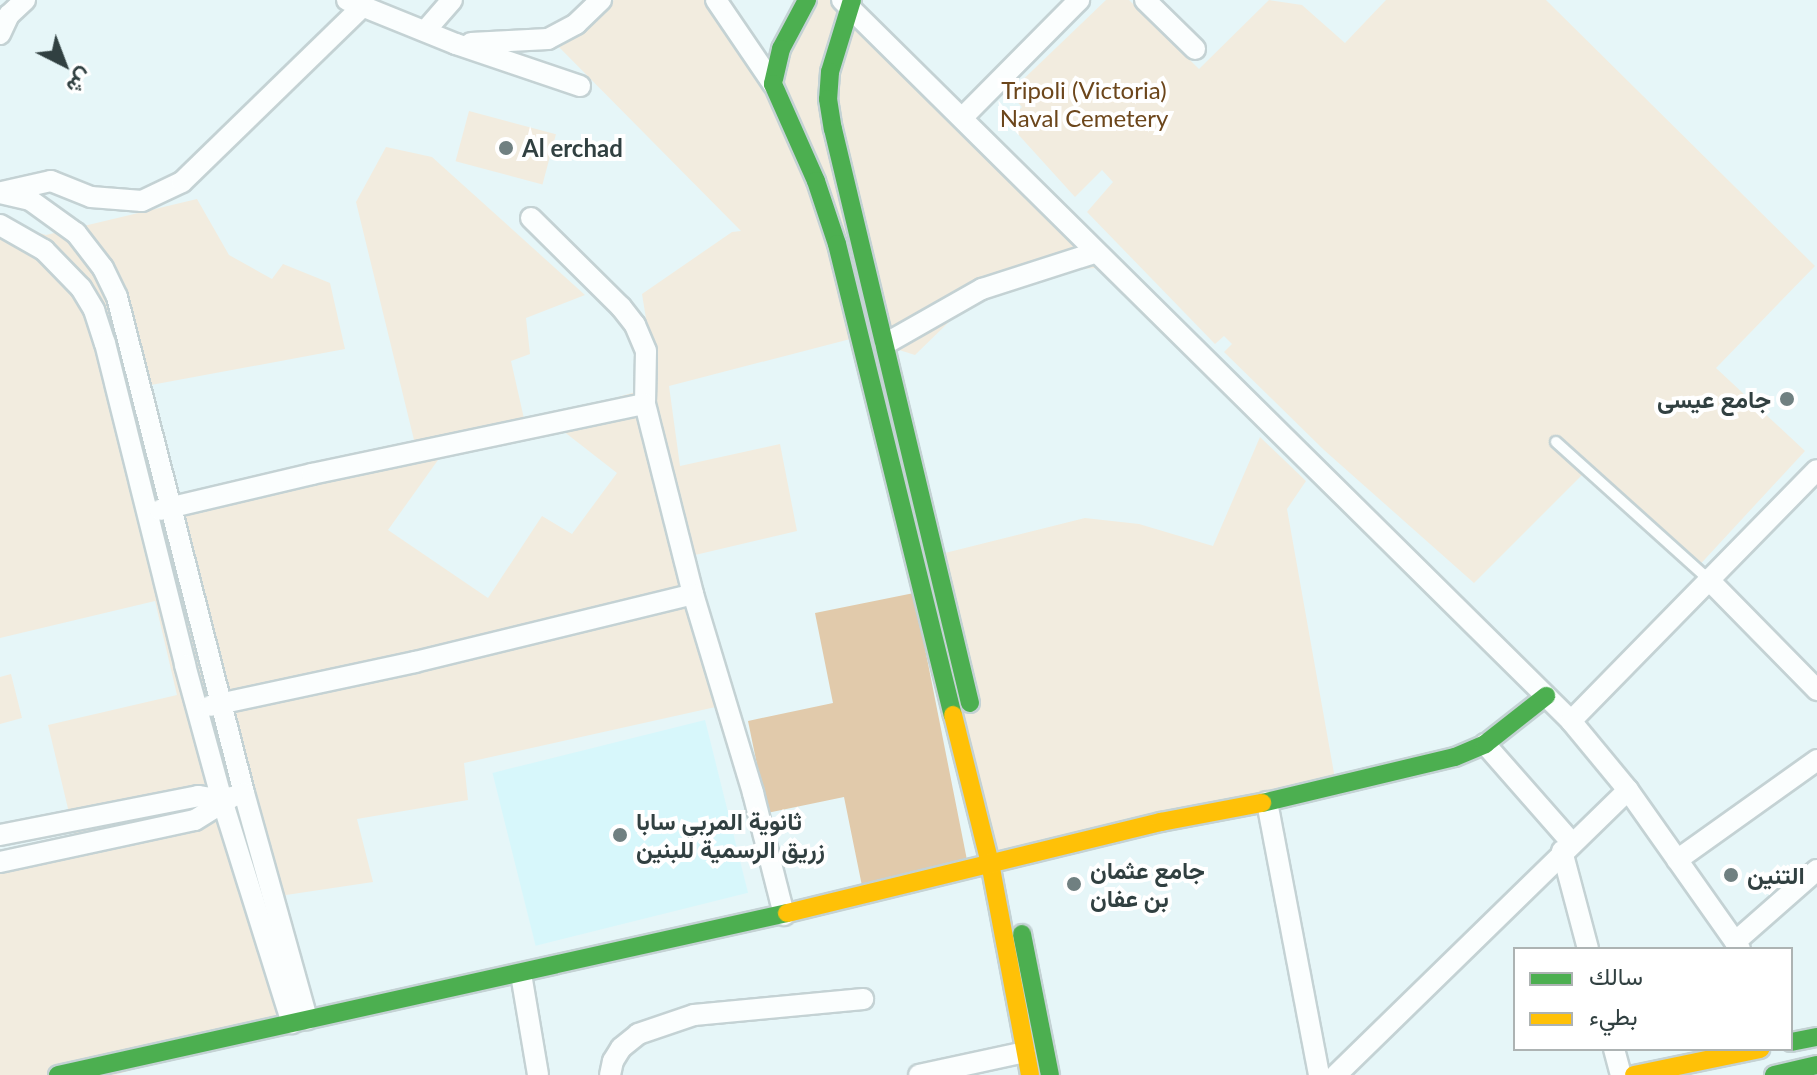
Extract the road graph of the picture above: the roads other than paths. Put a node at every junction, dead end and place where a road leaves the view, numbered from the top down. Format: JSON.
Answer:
{"nodes":[{"id":1,"x":25,"y":0,"type":"edge"},
{"id":2,"x":452,"y":0,"type":"edge"},
{"id":3,"x":601,"y":0,"type":"edge"},
{"id":4,"x":716,"y":0,"type":"edge"},
{"id":5,"x":807,"y":0,"type":"edge"},
{"id":6,"x":1079,"y":0,"type":"edge"},
{"id":7,"x":1145,"y":0,"type":"edge"},
{"id":8,"x":847,"y":2,"type":"edge"},
{"id":9,"x":357,"y":3,"type":"edge"},
{"id":10,"x":425,"y":31,"type":"junction"},
{"id":11,"x":0,"y":34,"type":"edge"},
{"id":12,"x":748,"y":42,"type":"junction"},
{"id":13,"x":456,"y":44,"type":"junction"},
{"id":14,"x":781,"y":49,"type":"junction"},
{"id":15,"x":1195,"y":49,"type":"dead end"},
{"id":16,"x":773,"y":84,"type":"junction"},
{"id":17,"x":580,"y":86,"type":"dead end"},
{"id":18,"x":963,"y":117,"type":"junction"},
{"id":19,"x":0,"y":193,"type":"edge"},
{"id":20,"x":531,"y":218,"type":"dead end"},
{"id":21,"x":0,"y":225,"type":"edge"},
{"id":22,"x":1094,"y":253,"type":"junction"},
{"id":23,"x":885,"y":344,"type":"junction"},
{"id":24,"x":645,"y":404,"type":"junction"},
{"id":25,"x":1556,"y":442,"type":"dead end"},
{"id":26,"x":1817,"y":470,"type":"edge"},
{"id":27,"x":148,"y":510,"type":"junction"},
{"id":28,"x":170,"y":510,"type":"junction"},
{"id":29,"x":1708,"y":579,"type":"junction"},
{"id":30,"x":693,"y":594,"type":"junction"},
{"id":31,"x":1817,"y":690,"type":"edge"},
{"id":32,"x":1546,"y":696,"type":"junction"},
{"id":33,"x":222,"y":705,"type":"junction"},
{"id":34,"x":198,"y":707,"type":"junction"},
{"id":35,"x":1571,"y":721,"type":"junction"},
{"id":36,"x":975,"y":723,"type":"dead end"},
{"id":37,"x":1485,"y":744,"type":"junction"},
{"id":38,"x":982,"y":753,"type":"dead end"},
{"id":39,"x":1817,"y":760,"type":"edge"},
{"id":40,"x":1628,"y":790,"type":"junction"},
{"id":41,"x":244,"y":793,"type":"junction"},
{"id":42,"x":222,"y":800,"type":"junction"},
{"id":43,"x":1267,"y":802,"type":"junction"},
{"id":44,"x":0,"y":835,"type":"edge"},
{"id":45,"x":1567,"y":847,"type":"junction"},
{"id":46,"x":1677,"y":860,"type":"junction"},
{"id":47,"x":999,"y":861,"type":"junction"},
{"id":48,"x":0,"y":862,"type":"edge"},
{"id":49,"x":1817,"y":870,"type":"edge"},
{"id":50,"x":784,"y":915,"type":"junction"},
{"id":51,"x":1738,"y":946,"type":"edge"},
{"id":52,"x":1588,"y":947,"type":"edge"},
{"id":53,"x":521,"y":974,"type":"junction"},
{"id":54,"x":863,"y":999,"type":"dead end"},
{"id":55,"x":300,"y":1021,"type":"junction"},
{"id":56,"x":1817,"y":1037,"type":"edge"},
{"id":57,"x":1793,"y":1042,"type":"edge"},
{"id":58,"x":1615,"y":1051,"type":"edge"},
{"id":59,"x":1750,"y":1051,"type":"edge"},
{"id":60,"x":1025,"y":1052,"type":"junction"},
{"id":61,"x":1817,"y":1065,"type":"edge"},
{"id":62,"x":58,"y":1075,"type":"edge"},
{"id":63,"x":538,"y":1075,"type":"edge"},
{"id":64,"x":610,"y":1075,"type":"edge"},
{"id":65,"x":919,"y":1075,"type":"edge"},
{"id":66,"x":1030,"y":1075,"type":"edge"},
{"id":67,"x":1050,"y":1075,"type":"edge"},
{"id":68,"x":1319,"y":1075,"type":"edge"},
{"id":69,"x":1336,"y":1075,"type":"edge"},
{"id":70,"x":1621,"y":1075,"type":"edge"},
{"id":71,"x":1634,"y":1075,"type":"edge"},
{"id":72,"x":1774,"y":1075,"type":"edge"}],
"edges":[{"from":1,"to":11,"type":"street"},
{"from":2,"to":10,"type":"street"},
{"from":3,"to":13,"type":"street"},
{"from":4,"to":12,"type":"street"},
{"from":5,"to":14,"type":"street"},
{"from":6,"to":18,"type":"street"},
{"from":7,"to":15,"type":"street"},
{"from":8,"to":18,"type":"street"},
{"from":8,"to":23,"type":"street"},
{"from":9,"to":10,"type":"street"},
{"from":9,"to":19,"type":"street"},
{"from":10,"to":13,"type":"street"},
{"from":12,"to":14,"type":"street"},
{"from":12,"to":16,"type":"street"},
{"from":13,"to":17,"type":"street"},
{"from":14,"to":16,"type":"street"},
{"from":16,"to":47,"type":"street"},
{"from":18,"to":22,"type":"street"},
{"from":19,"to":28,"type":"street"},
{"from":20,"to":24,"type":"street"},
{"from":21,"to":27,"type":"street"},
{"from":22,"to":23,"type":"street"},
{"from":22,"to":32,"type":"street"},
{"from":23,"to":36,"type":"street"},
{"from":24,"to":28,"type":"street"},
{"from":24,"to":30,"type":"street"},
{"from":25,"to":29,"type":"lane"},
{"from":26,"to":29,"type":"street"},
{"from":27,"to":28,"type":"street"},
{"from":27,"to":34,"type":"street"},
{"from":28,"to":33,"type":"street"},
{"from":29,"to":31,"type":"street"},
{"from":29,"to":35,"type":"street"},
{"from":30,"to":33,"type":"street"},
{"from":30,"to":50,"type":"street"},
{"from":32,"to":35,"type":"street"},
{"from":32,"to":37,"type":"street"},
{"from":33,"to":34,"type":"street"},
{"from":33,"to":41,"type":"street"},
{"from":34,"to":42,"type":"street"},
{"from":35,"to":40,"type":"street"},
{"from":37,"to":43,"type":"street"},
{"from":37,"to":45,"type":"street"},
{"from":38,"to":47,"type":"street"},
{"from":39,"to":46,"type":"street"},
{"from":40,"to":45,"type":"street"},
{"from":40,"to":46,"type":"street"},
{"from":41,"to":42,"type":"street"},
{"from":41,"to":55,"type":"street"},
{"from":42,"to":44,"type":"street"},
{"from":42,"to":48,"type":"street"},
{"from":42,"to":55,"type":"street"},
{"from":43,"to":47,"type":"street"},
{"from":43,"to":68,"type":"street"},
{"from":45,"to":52,"type":"street"},
{"from":45,"to":69,"type":"street"},
{"from":46,"to":51,"type":"street"},
{"from":47,"to":50,"type":"street"},
{"from":47,"to":60,"type":"street"},
{"from":47,"to":67,"type":"street"},
{"from":49,"to":51,"type":"street"},
{"from":50,"to":53,"type":"street"},
{"from":53,"to":55,"type":"street"},
{"from":53,"to":63,"type":"street"},
{"from":54,"to":64,"type":"street"},
{"from":55,"to":62,"type":"street"},
{"from":56,"to":57,"type":"street"},
{"from":58,"to":70,"type":"street"},
{"from":59,"to":71,"type":"street"},
{"from":60,"to":65,"type":"street"},
{"from":60,"to":66,"type":"street"},
{"from":61,"to":72,"type":"street"}]}
